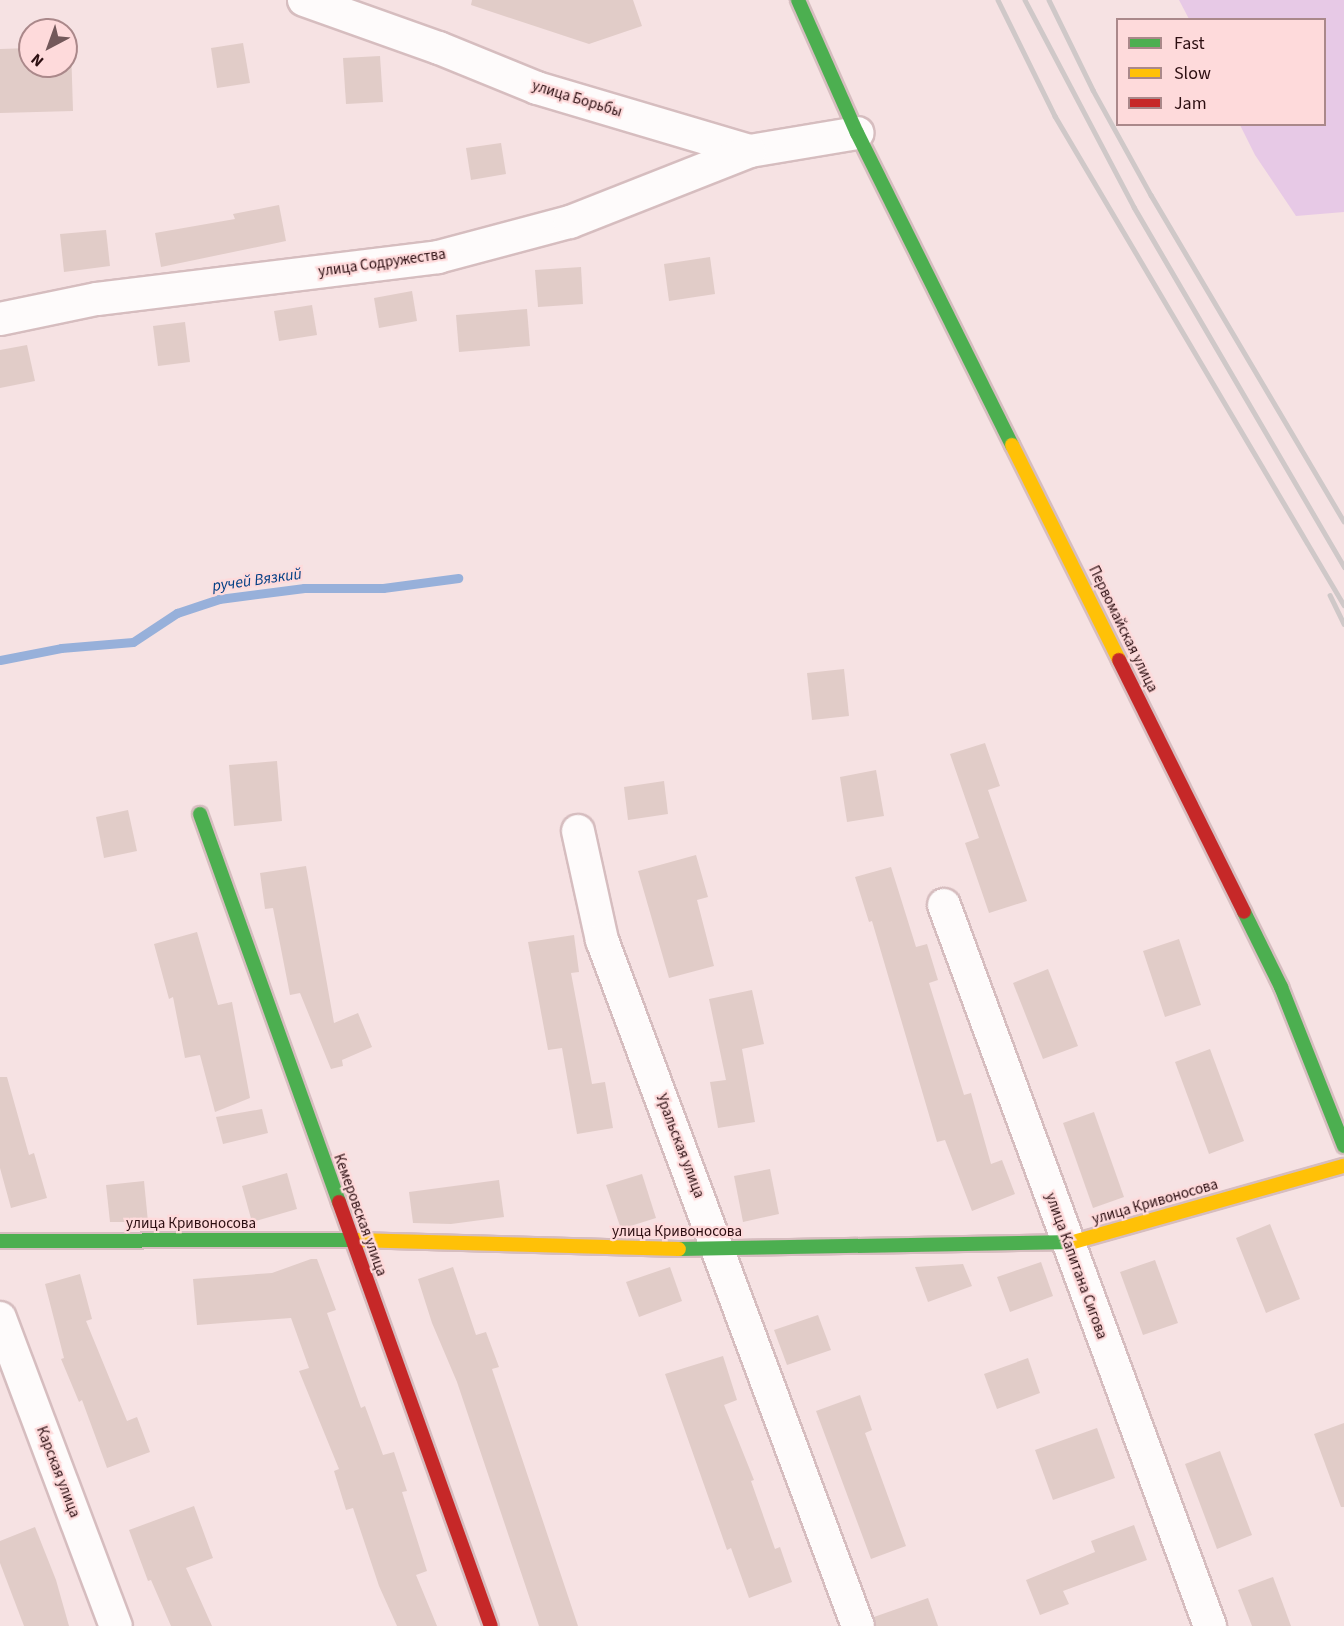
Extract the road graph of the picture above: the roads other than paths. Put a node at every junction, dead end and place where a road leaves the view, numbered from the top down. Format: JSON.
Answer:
{"nodes":[{"id":1,"x":304,"y":0,"type":"edge"},
{"id":2,"x":798,"y":0,"type":"edge"},
{"id":3,"x":858,"y":133,"type":"junction"},
{"id":4,"x":750,"y":151,"type":"junction"},
{"id":5,"x":0,"y":319,"type":"edge"},
{"id":6,"x":200,"y":814,"type":"dead end"},
{"id":7,"x":578,"y":831,"type":"dead end"},
{"id":8,"x":944,"y":905,"type":"dead end"},
{"id":9,"x":1344,"y":1146,"type":"edge"},
{"id":10,"x":1344,"y":1166,"type":"edge"},
{"id":11,"x":351,"y":1240,"type":"junction"},
{"id":12,"x":0,"y":1241,"type":"edge"},
{"id":13,"x":1068,"y":1243,"type":"junction"},
{"id":14,"x":719,"y":1250,"type":"junction"},
{"id":15,"x":0,"y":1318,"type":"edge"},
{"id":16,"x":116,"y":1626,"type":"edge"},
{"id":17,"x":491,"y":1626,"type":"edge"},
{"id":18,"x":858,"y":1626,"type":"edge"},
{"id":19,"x":1210,"y":1626,"type":"edge"}],
"edges":[{"from":1,"to":4,"type":"street","name":"улица Борьбы"},
{"from":2,"to":3,"type":"street","name":"Первомайская улица"},
{"from":3,"to":4,"type":"street","name":"улица Борьбы"},
{"from":3,"to":9,"type":"street","name":"Первомайская улица"},
{"from":4,"to":5,"type":"street","name":"улица Содружества"},
{"from":6,"to":11,"type":"street","name":"Кемеровская улица"},
{"from":7,"to":14,"type":"street","name":"Уральская улица"},
{"from":8,"to":13,"type":"street","name":"улица Капитана Сигова"},
{"from":10,"to":13,"type":"street","name":"улица Кривоносова"},
{"from":11,"to":12,"type":"street","name":"улица Кривоносова"},
{"from":11,"to":14,"type":"street","name":"улица Кривоносова"},
{"from":11,"to":17,"type":"street","name":"Кемеровская улица"},
{"from":13,"to":14,"type":"street","name":"улица Кривоносова"},
{"from":13,"to":19,"type":"street","name":"улица Капитана Сигова"},
{"from":14,"to":18,"type":"street","name":"Уральская улица"},
{"from":15,"to":16,"type":"street","name":"Карская улица"}]}
